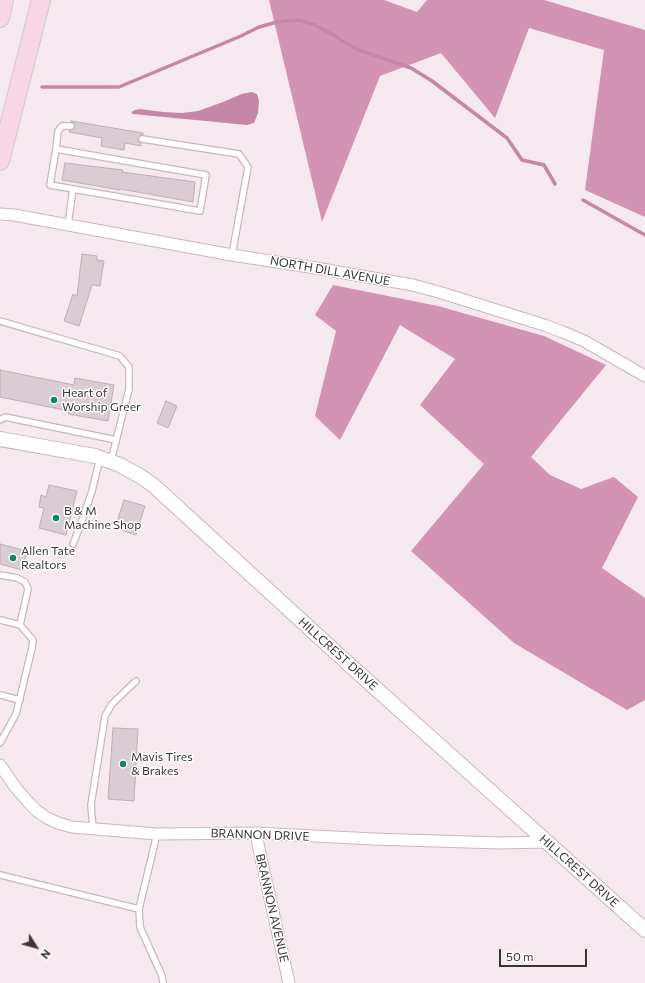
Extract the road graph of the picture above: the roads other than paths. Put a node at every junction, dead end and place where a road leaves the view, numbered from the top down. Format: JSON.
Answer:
{"nodes":[{"id":1,"x":4,"y":0,"type":"edge"},
{"id":2,"x":41,"y":0,"type":"edge"},
{"id":3,"x":0,"y":18,"type":"edge"},
{"id":4,"x":71,"y":126,"type":"dead end"},
{"id":5,"x":142,"y":139,"type":"dead end"},
{"id":6,"x":56,"y":149,"type":"junction"},
{"id":7,"x":0,"y":161,"type":"edge"},
{"id":8,"x":73,"y":189,"type":"junction"},
{"id":9,"x":0,"y":214,"type":"edge"},
{"id":10,"x":68,"y":225,"type":"junction"},
{"id":11,"x":232,"y":255,"type":"junction"},
{"id":12,"x":0,"y":321,"type":"edge"},
{"id":13,"x":645,"y":376,"type":"edge"},
{"id":14,"x":0,"y":420,"type":"edge"},
{"id":15,"x":0,"y":440,"type":"edge"},
{"id":16,"x":116,"y":440,"type":"junction"},
{"id":17,"x":106,"y":459,"type":"junction"},
{"id":18,"x":73,"y":544,"type":"dead end"},
{"id":19,"x":0,"y":575,"type":"edge"},
{"id":20,"x":0,"y":620,"type":"edge"},
{"id":21,"x":20,"y":625,"type":"junction"},
{"id":22,"x":136,"y":681,"type":"dead end"},
{"id":23,"x":0,"y":695,"type":"edge"},
{"id":24,"x":20,"y":700,"type":"junction"},
{"id":25,"x":0,"y":743,"type":"edge"},
{"id":26,"x":0,"y":765,"type":"edge"},
{"id":27,"x":93,"y":829,"type":"junction"},
{"id":28,"x":256,"y":833,"type":"junction"},
{"id":29,"x":157,"y":834,"type":"junction"},
{"id":30,"x":546,"y":842,"type":"junction"},
{"id":31,"x":0,"y":875,"type":"edge"},
{"id":32,"x":139,"y":909,"type":"junction"},
{"id":33,"x":645,"y":930,"type":"edge"},
{"id":34,"x":162,"y":983,"type":"edge"},
{"id":35,"x":289,"y":983,"type":"edge"}],
"edges":[{"from":1,"to":3,"type":"main road"},
{"from":2,"to":7,"type":"main road"},
{"from":4,"to":6,"type":"lane"},
{"from":5,"to":11,"type":"lane"},
{"from":6,"to":8,"type":"lane"},
{"from":6,"to":8,"type":"lane"},
{"from":8,"to":10,"type":"lane"},
{"from":9,"to":10,"type":"street","name":"NORTH DILL AVENUE"},
{"from":10,"to":11,"type":"street","name":"NORTH DILL AVENUE"},
{"from":11,"to":13,"type":"street","name":"NORTH DILL AVENUE"},
{"from":12,"to":16,"type":"lane"},
{"from":14,"to":16,"type":"lane"},
{"from":15,"to":17,"type":"street","name":"HILLCREST DRIVE"},
{"from":16,"to":17,"type":"lane"},
{"from":17,"to":18,"type":"lane"},
{"from":17,"to":30,"type":"street","name":"HILLCREST DRIVE"},
{"from":19,"to":21,"type":"lane"},
{"from":20,"to":21,"type":"lane"},
{"from":21,"to":24,"type":"lane"},
{"from":22,"to":27,"type":"lane"},
{"from":23,"to":24,"type":"lane"},
{"from":24,"to":25,"type":"lane"},
{"from":26,"to":27,"type":"street","name":"BRANNON DRIVE"},
{"from":27,"to":29,"type":"street","name":"BRANNON DRIVE"},
{"from":28,"to":29,"type":"street","name":"BRANNON DRIVE"},
{"from":28,"to":30,"type":"street","name":"BRANNON DRIVE"},
{"from":28,"to":35,"type":"street","name":"BRANNON AVENUE"},
{"from":29,"to":32,"type":"lane"},
{"from":30,"to":33,"type":"street","name":"HILLCREST DRIVE"},
{"from":31,"to":32,"type":"lane"},
{"from":32,"to":34,"type":"lane"}]}
